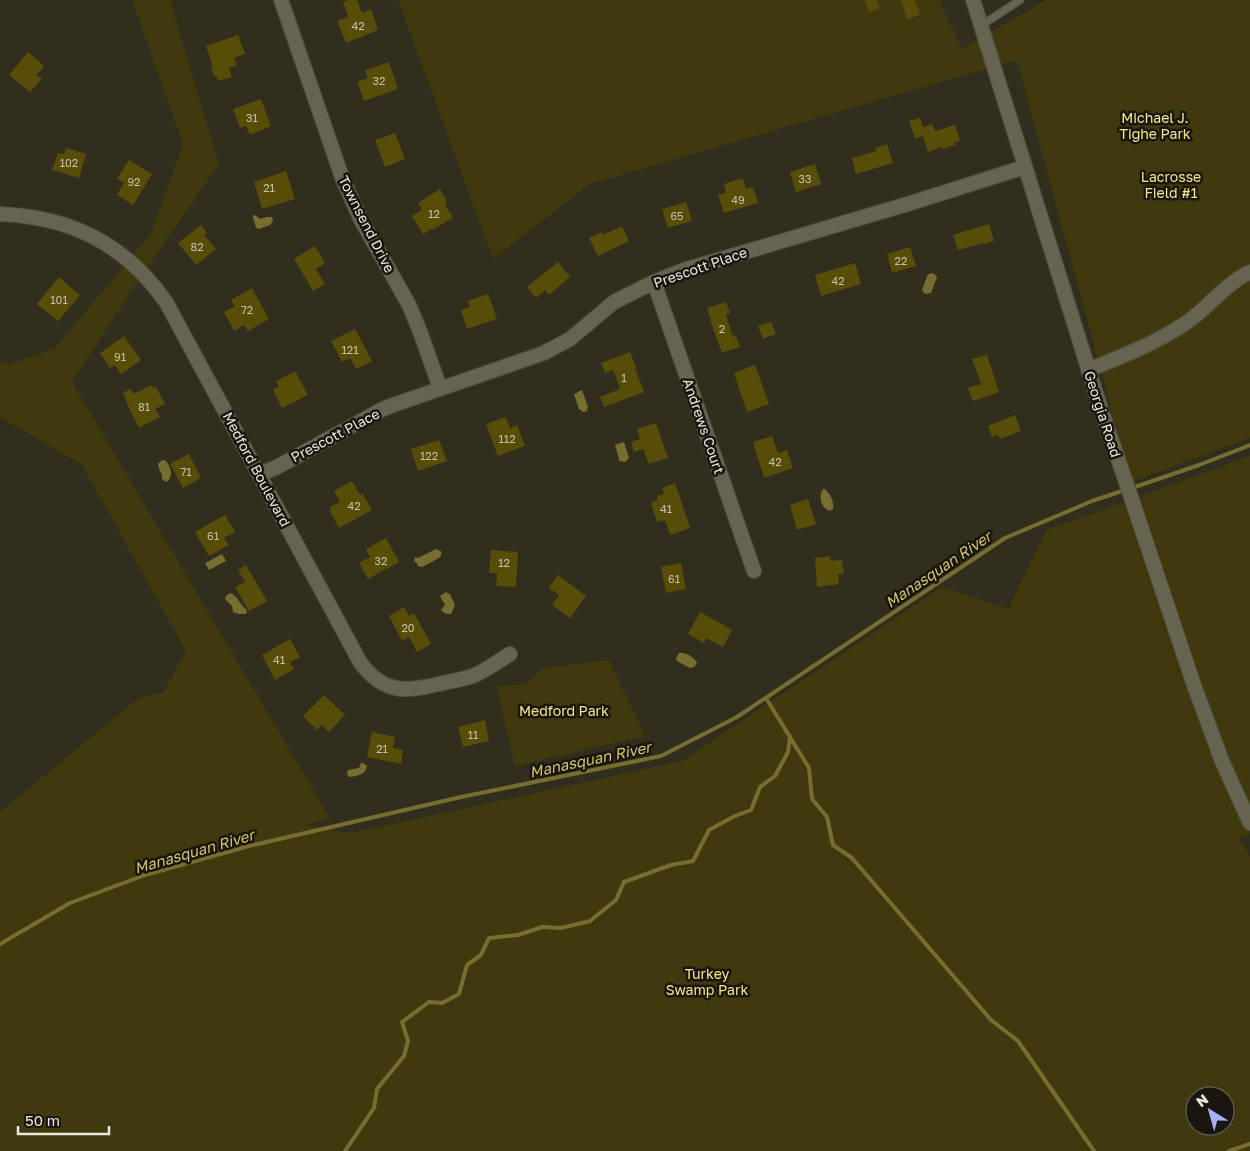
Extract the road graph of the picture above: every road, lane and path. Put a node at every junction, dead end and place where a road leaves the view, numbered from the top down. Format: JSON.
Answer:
{"nodes":[{"id":1,"x":281,"y":0,"type":"edge"},
{"id":2,"x":973,"y":0,"type":"edge"},
{"id":3,"x":1020,"y":0,"type":"edge"},
{"id":4,"x":982,"y":25,"type":"junction"},
{"id":5,"x":1025,"y":168,"type":"junction"},
{"id":6,"x":0,"y":214,"type":"edge"},
{"id":7,"x":1250,"y":272,"type":"edge"},
{"id":8,"x":654,"y":282,"type":"junction"},
{"id":9,"x":1088,"y":370,"type":"junction"},
{"id":10,"x":440,"y":388,"type":"junction"},
{"id":11,"x":260,"y":474,"type":"junction"},
{"id":12,"x":754,"y":571,"type":"dead end"},
{"id":13,"x":510,"y":654,"type":"dead end"},
{"id":14,"x":1250,"y":823,"type":"edge"}],
"edges":[{"from":1,"to":10,"type":"street","name":"Townsend Drive"},
{"from":2,"to":4,"type":"street","name":"Georgia Road"},
{"from":3,"to":4,"type":"lane"},
{"from":4,"to":5,"type":"street","name":"Georgia Road"},
{"from":5,"to":8,"type":"street","name":"Prescott Place"},
{"from":5,"to":9,"type":"street","name":"Georgia Road"},
{"from":6,"to":11,"type":"street","name":"Medford Boulevard"},
{"from":7,"to":9,"type":"street"},
{"from":8,"to":10,"type":"street","name":"Prescott Place"},
{"from":8,"to":12,"type":"street","name":"Andrews Court"},
{"from":9,"to":14,"type":"street","name":"Georgia Road"},
{"from":10,"to":11,"type":"street","name":"Prescott Place"},
{"from":11,"to":13,"type":"street","name":"Medford Boulevard"}]}
